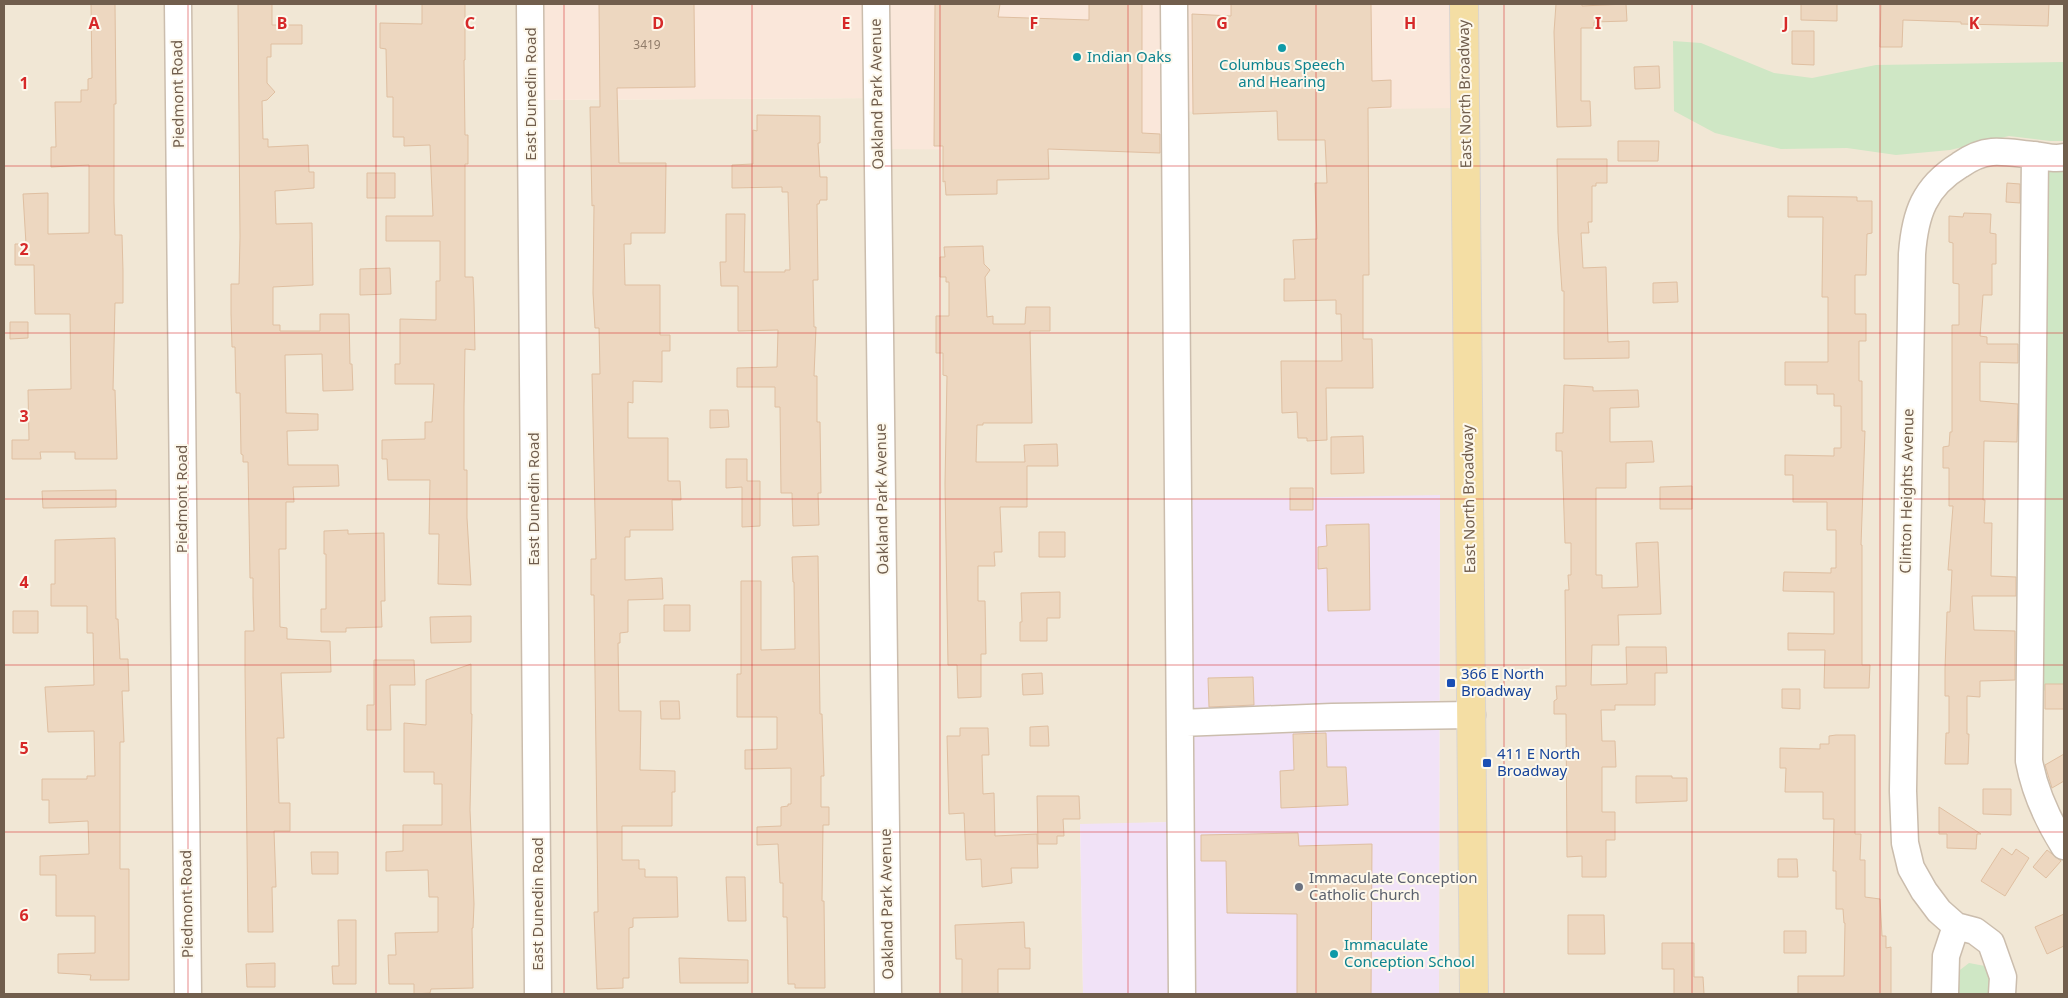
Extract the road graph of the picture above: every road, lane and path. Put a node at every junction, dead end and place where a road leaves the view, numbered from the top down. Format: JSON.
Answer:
{"nodes":[{"id":1,"x":178,"y":4,"type":"edge"},
{"id":2,"x":530,"y":4,"type":"edge"},
{"id":3,"x":876,"y":4,"type":"edge"},
{"id":4,"x":1174,"y":4,"type":"edge"},
{"id":5,"x":1464,"y":4,"type":"edge"},
{"id":6,"x":2035,"y":155,"type":"junction"},
{"id":7,"x":2064,"y":157,"type":"edge"},
{"id":8,"x":1472,"y":716,"type":"junction"},
{"id":9,"x":1180,"y":723,"type":"junction"},
{"id":10,"x":2064,"y":846,"type":"edge"},
{"id":11,"x":1956,"y":926,"type":"junction"},
{"id":12,"x":188,"y":994,"type":"edge"},
{"id":13,"x":538,"y":994,"type":"edge"},
{"id":14,"x":888,"y":994,"type":"edge"},
{"id":15,"x":1182,"y":994,"type":"edge"},
{"id":16,"x":1474,"y":994,"type":"edge"},
{"id":17,"x":1946,"y":994,"type":"edge"},
{"id":18,"x":2002,"y":994,"type":"edge"}],
"edges":[{"from":1,"to":12,"type":"street","name":"Piedmont Road"},
{"from":2,"to":13,"type":"street","name":"East Dunedin Road"},
{"from":3,"to":14,"type":"street","name":"Oakland Park Avenue"},
{"from":4,"to":9,"type":"street"},
{"from":5,"to":8,"type":"main road","name":"East North Broadway"},
{"from":6,"to":7,"type":"street","name":"Clinton Heights Avenue"},
{"from":6,"to":10,"type":"street"},
{"from":6,"to":11,"type":"street","name":"Clinton Heights Avenue"},
{"from":8,"to":9,"type":"street"},
{"from":8,"to":16,"type":"main road","name":"East North Broadway"},
{"from":9,"to":15,"type":"street"},
{"from":11,"to":17,"type":"street"},
{"from":11,"to":18,"type":"street","name":"Clinton Heights Avenue"}]}
